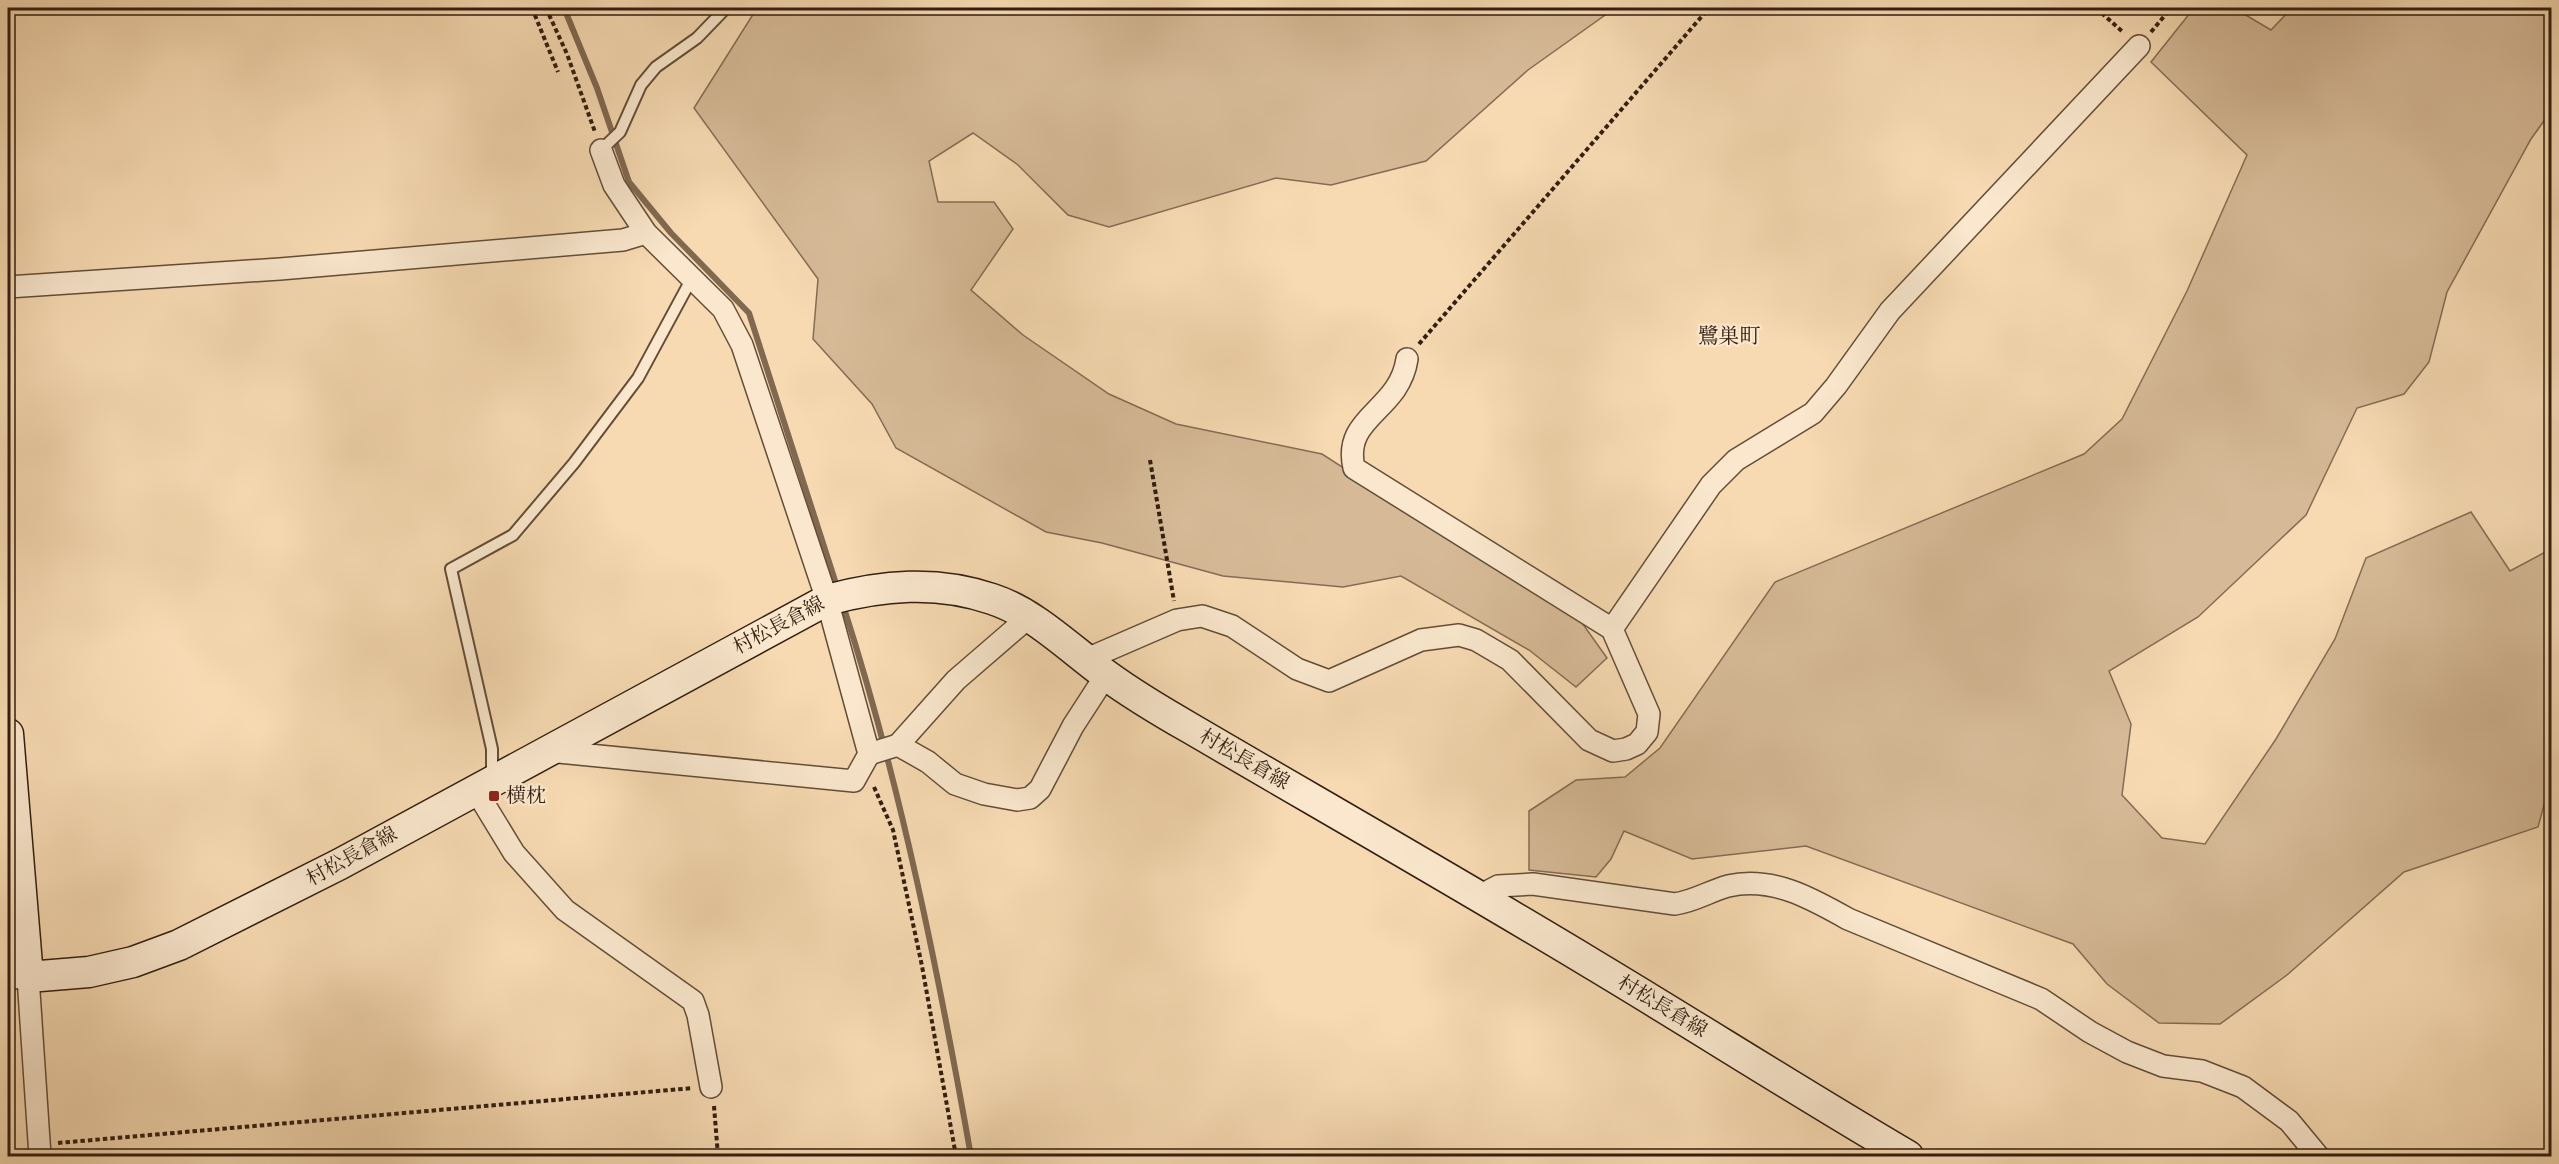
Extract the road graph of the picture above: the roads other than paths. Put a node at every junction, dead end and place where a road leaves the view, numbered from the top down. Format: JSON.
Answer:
{"nodes":[{"id":1,"x":726,"y":8,"type":"edge"},
{"id":2,"x":2139,"y":46,"type":"road end"},
{"id":3,"x":601,"y":150,"type":"joint"},
{"id":4,"x":646,"y":233,"type":"junction"},
{"id":5,"x":692,"y":278,"type":"junction"},
{"id":6,"x":8,"y":287,"type":"edge"},
{"id":7,"x":1407,"y":359,"type":"road end"},
{"id":8,"x":827,"y":600,"type":"junction"},
{"id":9,"x":1029,"y":616,"type":"junction"},
{"id":10,"x":1612,"y":629,"type":"junction"},
{"id":11,"x":1096,"y":667,"type":"junction"},
{"id":12,"x":8,"y":734,"type":"edge"},
{"id":13,"x":898,"y":745,"type":"junction"},
{"id":14,"x":547,"y":751,"type":"junction"},
{"id":15,"x":869,"y":754,"type":"junction"},
{"id":16,"x":483,"y":784,"type":"junction"},
{"id":17,"x":1479,"y":896,"type":"junction"},
{"id":18,"x":18,"y":978,"type":"edge"},
{"id":19,"x":711,"y":1087,"type":"road end"},
{"id":20,"x":39,"y":1150,"type":"edge"},
{"id":21,"x":1908,"y":1156,"type":"edge"},
{"id":22,"x":2318,"y":1156,"type":"edge"}],
"edges":[{"from":1,"to":3,"type":"lane"},
{"from":2,"to":10,"type":"street"},
{"from":3,"to":4,"type":"street"},
{"from":4,"to":5,"type":"street"},
{"from":4,"to":6,"type":"street"},
{"from":5,"to":8,"type":"street"},
{"from":5,"to":16,"type":"lane"},
{"from":7,"to":10,"type":"street"},
{"from":8,"to":9,"type":"main road","name":"村松長倉線"},
{"from":8,"to":14,"type":"main road","name":"村松長倉線"},
{"from":8,"to":15,"type":"street"},
{"from":9,"to":11,"type":"main road","name":"村松長倉線"},
{"from":9,"to":13,"type":"street"},
{"from":10,"to":11,"type":"street"},
{"from":11,"to":13,"type":"street"},
{"from":11,"to":17,"type":"main road","name":"村松長倉線"},
{"from":12,"to":18,"type":"main road"},
{"from":13,"to":15,"type":"street"},
{"from":14,"to":15,"type":"street"},
{"from":14,"to":16,"type":"main road","name":"村松長倉線"},
{"from":16,"to":18,"type":"main road","name":"村松長倉線"},
{"from":16,"to":19,"type":"street"},
{"from":17,"to":21,"type":"main road","name":"村松長倉線"},
{"from":17,"to":22,"type":"street"},
{"from":18,"to":20,"type":"street"}]}
